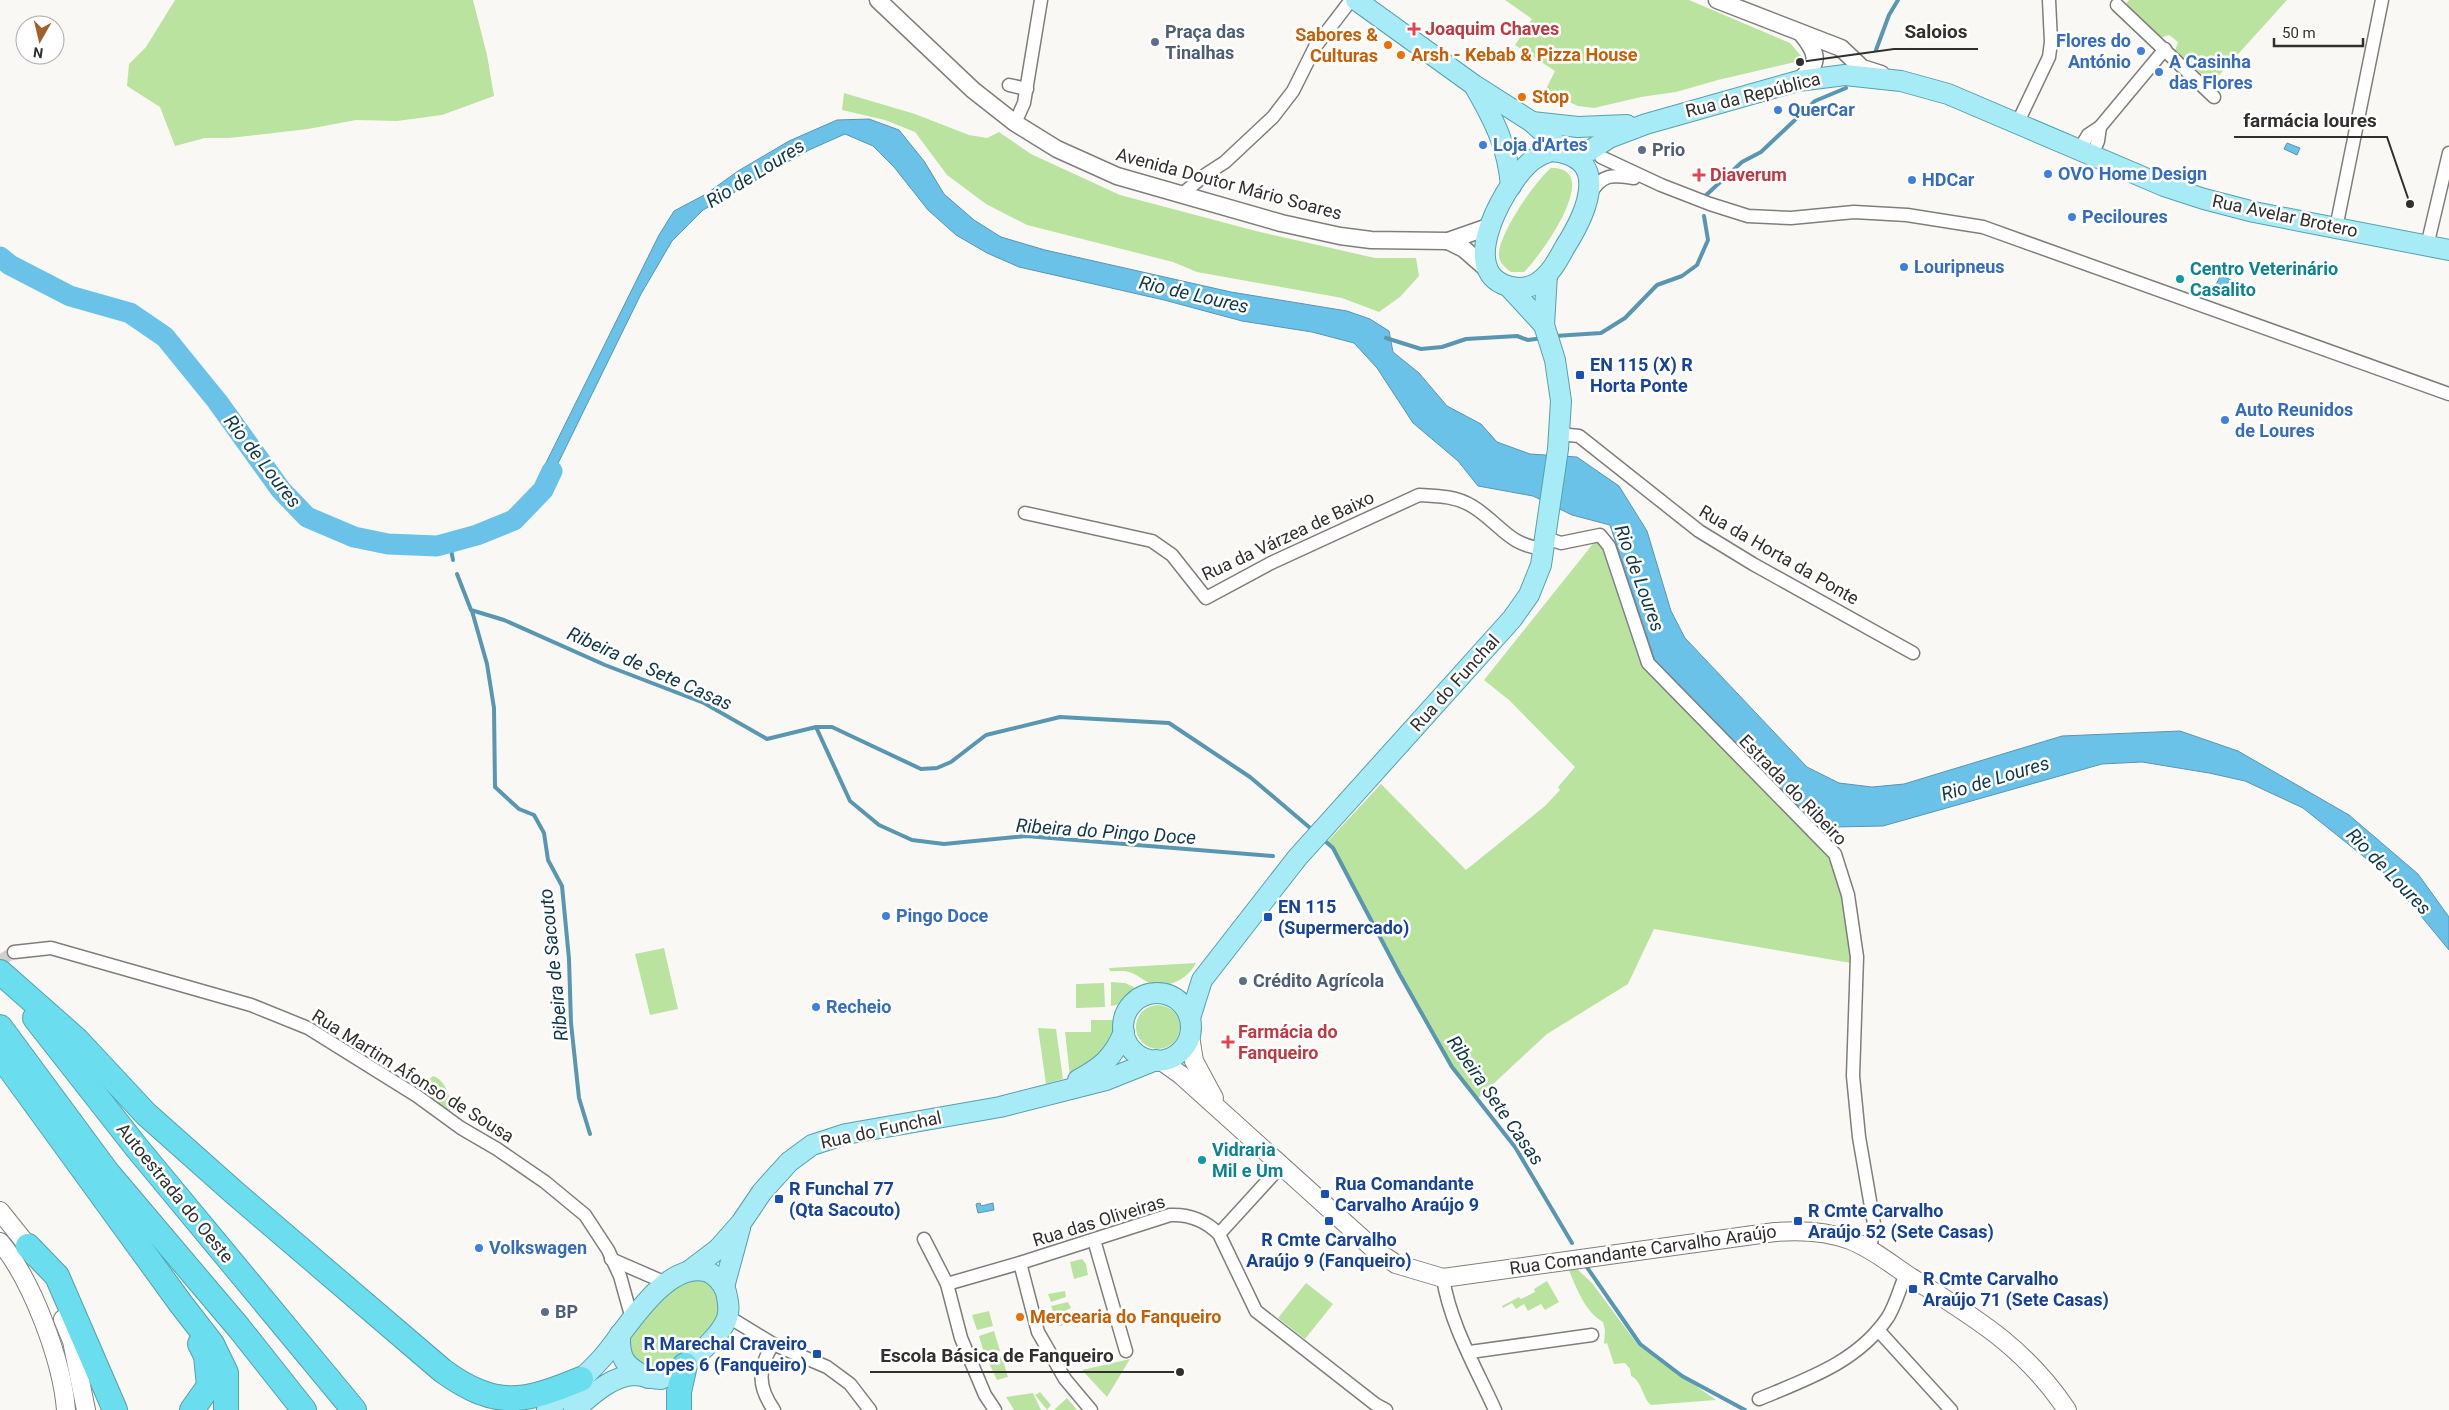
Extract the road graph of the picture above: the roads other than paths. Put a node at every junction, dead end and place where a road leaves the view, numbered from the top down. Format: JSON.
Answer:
{"nodes":[{"id":1,"x":878,"y":0,"type":"edge"},
{"id":2,"x":1041,"y":0,"type":"edge"},
{"id":3,"x":1351,"y":0,"type":"edge"},
{"id":4,"x":1356,"y":0,"type":"edge"},
{"id":5,"x":1717,"y":0,"type":"edge"},
{"id":6,"x":2049,"y":0,"type":"edge"},
{"id":7,"x":2382,"y":0,"type":"edge"},
{"id":8,"x":2117,"y":6,"type":"dead end"},
{"id":9,"x":1802,"y":34,"type":"junction"},
{"id":10,"x":1833,"y":45,"type":"junction"},
{"id":11,"x":2165,"y":48,"type":"junction"},
{"id":12,"x":1837,"y":75,"type":"junction"},
{"id":13,"x":1798,"y":81,"type":"junction"},
{"id":14,"x":1901,"y":81,"type":"junction"},
{"id":15,"x":1009,"y":85,"type":"dead end"},
{"id":16,"x":1474,"y":85,"type":"junction"},
{"id":17,"x":1027,"y":89,"type":"junction"},
{"id":18,"x":2214,"y":97,"type":"dead end"},
{"id":19,"x":1532,"y":122,"type":"junction"},
{"id":20,"x":1015,"y":123,"type":"junction"},
{"id":21,"x":1646,"y":124,"type":"junction"},
{"id":22,"x":2017,"y":124,"type":"junction"},
{"id":23,"x":1609,"y":138,"type":"junction"},
{"id":24,"x":2085,"y":153,"type":"junction"},
{"id":25,"x":2449,"y":153,"type":"edge"},
{"id":26,"x":1571,"y":156,"type":"junction"},
{"id":27,"x":1601,"y":157,"type":"junction"},
{"id":28,"x":1646,"y":179,"type":"junction"},
{"id":29,"x":1511,"y":186,"type":"junction"},
{"id":30,"x":1590,"y":190,"type":"junction"},
{"id":31,"x":1181,"y":195,"type":"junction"},
{"id":32,"x":1488,"y":227,"type":"junction"},
{"id":33,"x":2336,"y":228,"type":"junction"},
{"id":34,"x":1448,"y":241,"type":"junction"},
{"id":35,"x":2428,"y":246,"type":"junction"},
{"id":36,"x":2449,"y":250,"type":"edge"},
{"id":37,"x":1488,"y":270,"type":"junction"},
{"id":38,"x":1547,"y":275,"type":"junction"},
{"id":39,"x":1509,"y":287,"type":"junction"},
{"id":40,"x":1544,"y":326,"type":"junction"},
{"id":41,"x":2449,"y":394,"type":"edge"},
{"id":42,"x":1559,"y":442,"type":"junction"},
{"id":43,"x":1025,"y":513,"type":"dead end"},
{"id":44,"x":1546,"y":537,"type":"junction"},
{"id":45,"x":1913,"y":652,"type":"dead end"},
{"id":46,"x":14,"y":952,"type":"tunnel mouth"},
{"id":47,"x":0,"y":972,"type":"edge"},
{"id":48,"x":1202,"y":980,"type":"junction"},
{"id":49,"x":1166,"y":994,"type":"junction"},
{"id":50,"x":0,"y":1027,"type":"edge"},
{"id":51,"x":1190,"y":1027,"type":"junction"},
{"id":52,"x":1124,"y":1032,"type":"junction"},
{"id":53,"x":0,"y":1055,"type":"edge"},
{"id":54,"x":1158,"y":1060,"type":"junction"},
{"id":55,"x":1054,"y":1092,"type":"junction"},
{"id":56,"x":1218,"y":1108,"type":"junction"},
{"id":57,"x":1281,"y":1166,"type":"junction"},
{"id":58,"x":0,"y":1211,"type":"edge"},
{"id":59,"x":741,"y":1223,"type":"junction"},
{"id":60,"x":1219,"y":1234,"type":"junction"},
{"id":61,"x":924,"y":1239,"type":"dead end"},
{"id":62,"x":1094,"y":1240,"type":"junction"},
{"id":63,"x":0,"y":1242,"type":"edge"},
{"id":64,"x":28,"y":1246,"type":"junction"},
{"id":65,"x":1870,"y":1250,"type":"junction"},
{"id":66,"x":611,"y":1259,"type":"junction"},
{"id":67,"x":1020,"y":1263,"type":"junction"},
{"id":68,"x":689,"y":1271,"type":"junction"},
{"id":69,"x":1906,"y":1274,"type":"junction"},
{"id":70,"x":1443,"y":1278,"type":"junction"},
{"id":71,"x":666,"y":1282,"type":"junction"},
{"id":72,"x":946,"y":1284,"type":"junction"},
{"id":73,"x":724,"y":1287,"type":"junction"},
{"id":74,"x":181,"y":1304,"type":"junction"},
{"id":75,"x":727,"y":1316,"type":"junction"},
{"id":76,"x":626,"y":1327,"type":"junction"},
{"id":77,"x":1878,"y":1330,"type":"junction"},
{"id":78,"x":1592,"y":1335,"type":"dead end"},
{"id":79,"x":773,"y":1344,"type":"junction"},
{"id":80,"x":1126,"y":1351,"type":"dead end"},
{"id":81,"x":1470,"y":1352,"type":"junction"},
{"id":82,"x":685,"y":1365,"type":"junction"},
{"id":83,"x":649,"y":1379,"type":"junction"},
{"id":84,"x":581,"y":1380,"type":"junction"},
{"id":85,"x":82,"y":1386,"type":"junction"},
{"id":86,"x":63,"y":1390,"type":"junction"},
{"id":87,"x":1759,"y":1398,"type":"dead end"},
{"id":88,"x":66,"y":1410,"type":"edge"},
{"id":89,"x":86,"y":1410,"type":"edge"},
{"id":90,"x":116,"y":1410,"type":"edge"},
{"id":91,"x":192,"y":1410,"type":"edge"},
{"id":92,"x":226,"y":1410,"type":"edge"},
{"id":93,"x":304,"y":1410,"type":"edge"},
{"id":94,"x":354,"y":1410,"type":"edge"},
{"id":95,"x":547,"y":1410,"type":"edge"},
{"id":96,"x":574,"y":1410,"type":"edge"},
{"id":97,"x":679,"y":1410,"type":"edge"},
{"id":98,"x":774,"y":1410,"type":"edge"},
{"id":99,"x":870,"y":1410,"type":"edge"},
{"id":100,"x":995,"y":1410,"type":"edge"},
{"id":101,"x":1091,"y":1410,"type":"edge"},
{"id":102,"x":1386,"y":1410,"type":"edge"},
{"id":103,"x":1495,"y":1410,"type":"edge"},
{"id":104,"x":1951,"y":1410,"type":"edge"},
{"id":105,"x":2067,"y":1410,"type":"edge"}],
"edges":[{"from":1,"to":20,"type":"street","name":"Avenida Doutor Mário Soares"},
{"from":2,"to":17,"type":"street"},
{"from":3,"to":31,"type":"street"},
{"from":4,"to":16,"type":"main road"},
{"from":5,"to":9,"type":"street"},
{"from":6,"to":22,"type":"street"},
{"from":7,"to":33,"type":"street"},
{"from":8,"to":11,"type":"street"},
{"from":9,"to":10,"type":"street"},
{"from":9,"to":12,"type":"street"},
{"from":9,"to":13,"type":"street"},
{"from":10,"to":12,"type":"street"},
{"from":10,"to":14,"type":"street"},
{"from":11,"to":18,"type":"street"},
{"from":11,"to":24,"type":"street"},
{"from":12,"to":13,"type":"main road","name":"Rua da República"},
{"from":12,"to":14,"type":"main road","name":"Rua da República"},
{"from":13,"to":21,"type":"main road","name":"Rua da República"},
{"from":14,"to":22,"type":"main road","name":"Rua Avelar Brotero"},
{"from":15,"to":17,"type":"street"},
{"from":16,"to":19,"type":"main road"},
{"from":16,"to":29,"type":"main road"},
{"from":17,"to":20,"type":"street"},
{"from":19,"to":21,"type":"main road"},
{"from":19,"to":26,"type":"main road"},
{"from":20,"to":31,"type":"street","name":"Avenida Doutor Mário Soares"},
{"from":21,"to":23,"type":"main road","name":"Rua da República"},
{"from":22,"to":24,"type":"main road","name":"Rua Avelar Brotero"},
{"from":23,"to":26,"type":"main road","name":"Rua da República"},
{"from":23,"to":27,"type":"main road"},
{"from":24,"to":33,"type":"main road","name":"Rua Avelar Brotero"},
{"from":25,"to":35,"type":"street"},
{"from":26,"to":29,"type":"main road"},
{"from":26,"to":30,"type":"main road"},
{"from":27,"to":28,"type":"street"},
{"from":27,"to":30,"type":"main road"},
{"from":28,"to":30,"type":"street"},
{"from":28,"to":41,"type":"street"},
{"from":29,"to":32,"type":"main road"},
{"from":30,"to":38,"type":"main road"},
{"from":31,"to":34,"type":"street","name":"Avenida Doutor Mário Soares"},
{"from":32,"to":34,"type":"street","name":"Avenida Doutor Mário Soares"},
{"from":32,"to":37,"type":"main road"},
{"from":33,"to":35,"type":"main road","name":"Rua Avelar Brotero"},
{"from":34,"to":37,"type":"street","name":"Avenida Doutor Mário Soares"},
{"from":35,"to":36,"type":"main road","name":"Rua Avelar Brotero"},
{"from":37,"to":39,"type":"main road","name":"Rua do Funchal"},
{"from":38,"to":39,"type":"main road"},
{"from":38,"to":40,"type":"main road","name":"Rua do Funchal"},
{"from":39,"to":40,"type":"main road","name":"Rua do Funchal"},
{"from":40,"to":42,"type":"main road","name":"Rua do Funchal"},
{"from":42,"to":44,"type":"main road","name":"Rua do Funchal"},
{"from":42,"to":45,"type":"street","name":"Rua da Horta da Ponte"},
{"from":43,"to":44,"type":"street","name":"Rua da Várzea de Baixo"},
{"from":44,"to":48,"type":"main road","name":"Rua do Funchal"},
{"from":44,"to":65,"type":"street","name":"Estrada do Ribeiro"},
{"from":46,"to":66,"type":"street","name":"Rua Martim Afonso de Sousa"},
{"from":47,"to":84,"type":"highway"},
{"from":47,"to":94,"type":"highway","name":"Autoestrada do Oeste"},
{"from":48,"to":49,"type":"main road","name":"Rua do Funchal"},
{"from":48,"to":51,"type":"main road","name":"Rua do Funchal"},
{"from":49,"to":51,"type":"main road"},
{"from":49,"to":52,"type":"main road","name":"Rua do Funchal"},
{"from":50,"to":93,"type":"highway","name":"Autoestrada do Oeste"},
{"from":51,"to":54,"type":"main road","name":"Rua do Funchal"},
{"from":51,"to":56,"type":"main road"},
{"from":52,"to":54,"type":"main road"},
{"from":52,"to":55,"type":"main road","name":"Rua do Funchal"},
{"from":53,"to":74,"type":"highway"},
{"from":54,"to":55,"type":"main road","name":"Rua do Funchal"},
{"from":54,"to":56,"type":"main road","name":"Rua Comandante Carvalho Araújo"},
{"from":55,"to":59,"type":"main road","name":"Rua do Funchal"},
{"from":56,"to":57,"type":"main road","name":"Rua Comandante Carvalho Araújo"},
{"from":57,"to":60,"type":"street"},
{"from":57,"to":70,"type":"main road","name":"Rua Comandante Carvalho Araújo"},
{"from":58,"to":64,"type":"main road"},
{"from":59,"to":68,"type":"main road","name":"Rua do Funchal"},
{"from":59,"to":73,"type":"main road","name":"Rua do Funchal"},
{"from":60,"to":62,"type":"street","name":"Rua das Oliveiras"},
{"from":60,"to":102,"type":"street"},
{"from":61,"to":72,"type":"street"},
{"from":62,"to":67,"type":"street","name":"Rua das Oliveiras"},
{"from":62,"to":80,"type":"street"},
{"from":63,"to":86,"type":"main road"},
{"from":64,"to":85,"type":"main road"},
{"from":64,"to":90,"type":"highway"},
{"from":65,"to":69,"type":"main road","name":"Rua Comandante Carvalho Araújo"},
{"from":65,"to":70,"type":"main road","name":"Rua Comandante Carvalho Araújo"},
{"from":66,"to":71,"type":"street"},
{"from":66,"to":76,"type":"street","name":"Rua Martim Afonso de Sousa"},
{"from":67,"to":72,"type":"street","name":"Rua das Oliveiras"},
{"from":67,"to":101,"type":"street"},
{"from":68,"to":71,"type":"main road","name":"Rua do Funchal"},
{"from":68,"to":73,"type":"main road"},
{"from":69,"to":77,"type":"street"},
{"from":69,"to":105,"type":"main road","name":"Rua Comandante Carvalho Araújo"},
{"from":70,"to":81,"type":"street"},
{"from":71,"to":76,"type":"main road","name":"Rua do Funchal"},
{"from":72,"to":100,"type":"street"},
{"from":73,"to":75,"type":"main road","name":"Rua do Funchal"},
{"from":74,"to":91,"type":"highway"},
{"from":74,"to":92,"type":"highway"},
{"from":75,"to":79,"type":"street"},
{"from":75,"to":82,"type":"main road"},
{"from":76,"to":83,"type":"main road"},
{"from":76,"to":84,"type":"main road","name":"Rua do Funchal"},
{"from":77,"to":87,"type":"street"},
{"from":77,"to":104,"type":"street"},
{"from":78,"to":81,"type":"street"},
{"from":79,"to":98,"type":"street"},
{"from":79,"to":99,"type":"street"},
{"from":81,"to":103,"type":"street"},
{"from":82,"to":83,"type":"main road"},
{"from":82,"to":97,"type":"highway"},
{"from":83,"to":96,"type":"main road"},
{"from":84,"to":95,"type":"main road","name":"Rua do Funchal"},
{"from":85,"to":86,"type":"main road"},
{"from":85,"to":89,"type":"main road"},
{"from":86,"to":88,"type":"main road"}]}
